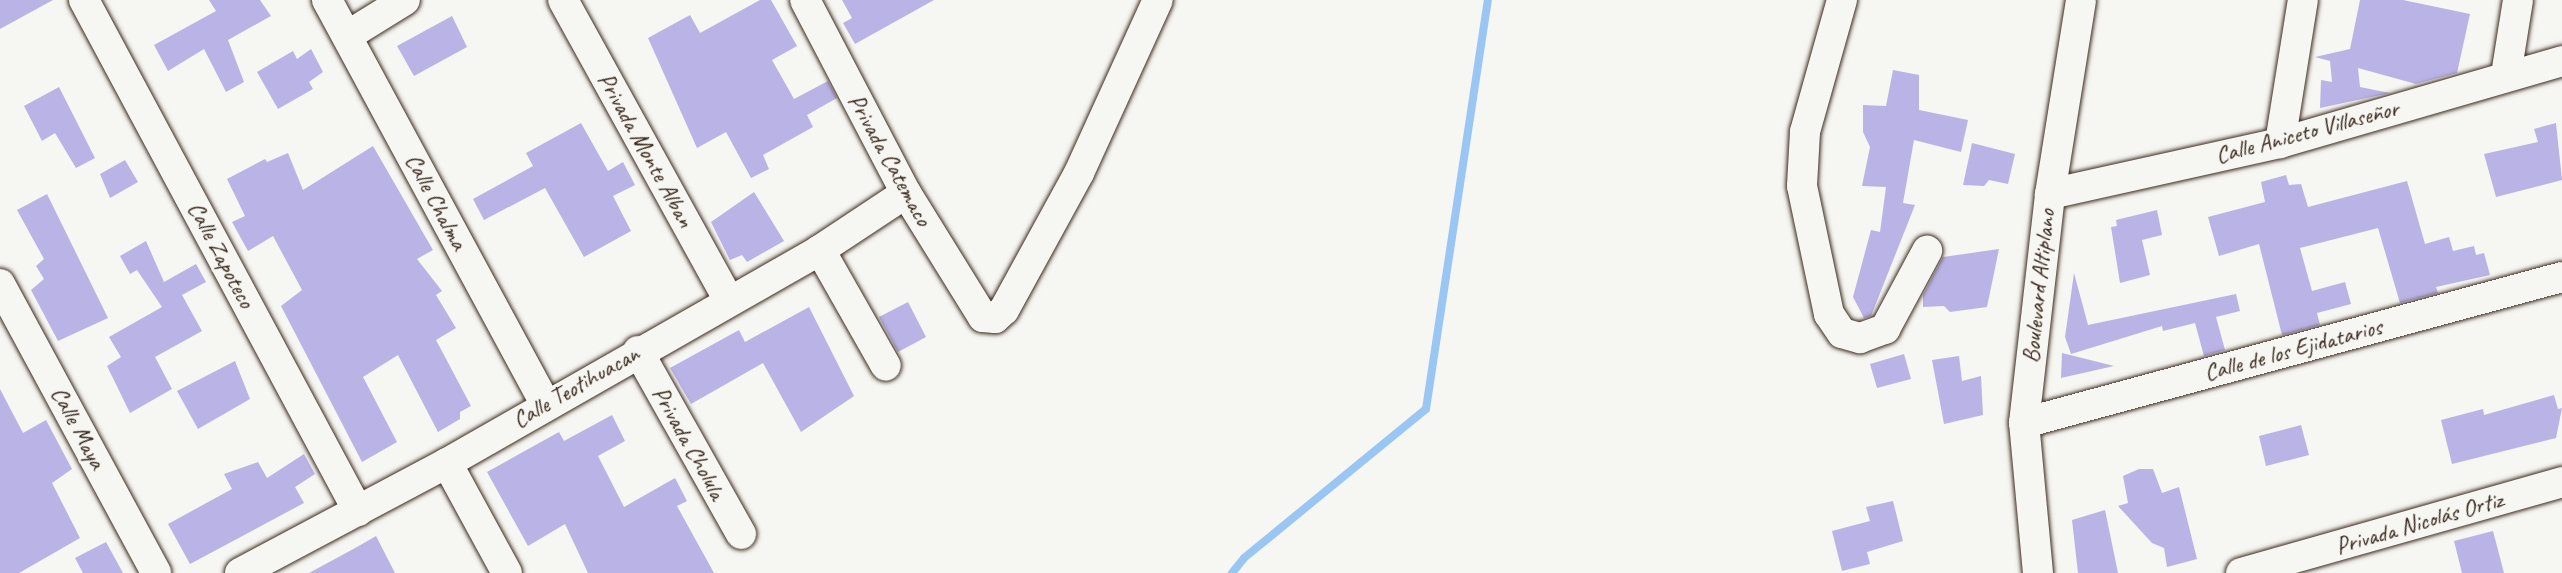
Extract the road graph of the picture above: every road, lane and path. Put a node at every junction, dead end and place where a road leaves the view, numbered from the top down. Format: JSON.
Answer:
{"nodes":[{"id":1,"x":84,"y":0,"type":"edge"},
{"id":2,"x":327,"y":0,"type":"edge"},
{"id":3,"x":405,"y":0,"type":"edge"},
{"id":4,"x":563,"y":0,"type":"edge"},
{"id":5,"x":805,"y":0,"type":"edge"},
{"id":6,"x":1158,"y":0,"type":"edge"},
{"id":7,"x":1842,"y":0,"type":"edge"},
{"id":8,"x":2082,"y":0,"type":"edge"},
{"id":9,"x":2303,"y":0,"type":"edge"},
{"id":10,"x":2518,"y":0,"type":"edge"},
{"id":11,"x":347,"y":36,"type":"junction"},
{"id":12,"x":2562,"y":61,"type":"edge"},
{"id":13,"x":2506,"y":75,"type":"junction"},
{"id":14,"x":2280,"y":143,"type":"junction"},
{"id":15,"x":906,"y":193,"type":"junction"},
{"id":16,"x":2050,"y":194,"type":"junction"},
{"id":17,"x":820,"y":250,"type":"junction"},
{"id":18,"x":1927,"y":251,"type":"dead end"},
{"id":19,"x":2562,"y":277,"type":"edge"},
{"id":20,"x":0,"y":284,"type":"edge"},
{"id":21,"x":729,"y":301,"type":"junction"},
{"id":22,"x":638,"y":351,"type":"junction"},
{"id":23,"x":886,"y":366,"type":"dead end"},
{"id":24,"x":545,"y":404,"type":"junction"},
{"id":25,"x":2024,"y":423,"type":"junction"},
{"id":26,"x":447,"y":463,"type":"junction"},
{"id":27,"x":2562,"y":482,"type":"edge"},
{"id":28,"x":358,"y":511,"type":"junction"},
{"id":29,"x":741,"y":534,"type":"dead end"},
{"id":30,"x":259,"y":569,"type":"edge"},
{"id":31,"x":156,"y":573,"type":"edge"},
{"id":32,"x":507,"y":573,"type":"edge"},
{"id":33,"x":2038,"y":573,"type":"edge"},
{"id":34,"x":2241,"y":573,"type":"edge"}],
"edges":[{"from":1,"to":28,"type":"street","name":"Calle Zapoteco"},
{"from":2,"to":11,"type":"street","name":"Calle Chalma"},
{"from":3,"to":11,"type":"street"},
{"from":4,"to":21,"type":"street","name":"Privada Monte Alban"},
{"from":5,"to":15,"type":"street","name":"Privada Catemaco"},
{"from":6,"to":15,"type":"street","name":"Privada Catemaco"},
{"from":7,"to":18,"type":"street"},
{"from":8,"to":16,"type":"street","name":"Boulevard Altiplano"},
{"from":9,"to":14,"type":"street"},
{"from":10,"to":13,"type":"street"},
{"from":11,"to":24,"type":"street","name":"Calle Chalma"},
{"from":12,"to":13,"type":"street","name":"Calle Aniceto Villaseñor"},
{"from":13,"to":14,"type":"street","name":"Calle Aniceto Villaseñor"},
{"from":14,"to":16,"type":"street","name":"Calle Aniceto Villaseñor"},
{"from":15,"to":17,"type":"street","name":"Calle Teotihuacan"},
{"from":16,"to":25,"type":"street","name":"Boulevard Altiplano"},
{"from":17,"to":21,"type":"street","name":"Calle Teotihuacan"},
{"from":17,"to":23,"type":"street"},
{"from":19,"to":25,"type":"street","name":"Calle de los Ejidatarios"},
{"from":20,"to":31,"type":"street","name":"Calle Maya"},
{"from":21,"to":22,"type":"street","name":"Calle Teotihuacan"},
{"from":22,"to":24,"type":"street","name":"Calle Teotihuacan"},
{"from":22,"to":29,"type":"street","name":"Privada Cholula"},
{"from":24,"to":26,"type":"street","name":"Calle Teotihuacan"},
{"from":25,"to":33,"type":"street","name":"Boulevard Altiplano"},
{"from":26,"to":28,"type":"street","name":"Calle Teotihuacan"},
{"from":26,"to":32,"type":"street"},
{"from":27,"to":34,"type":"street","name":"Privada Nicolás Ortiz"},
{"from":28,"to":30,"type":"street","name":"Calle Teotihuacan"}]}
